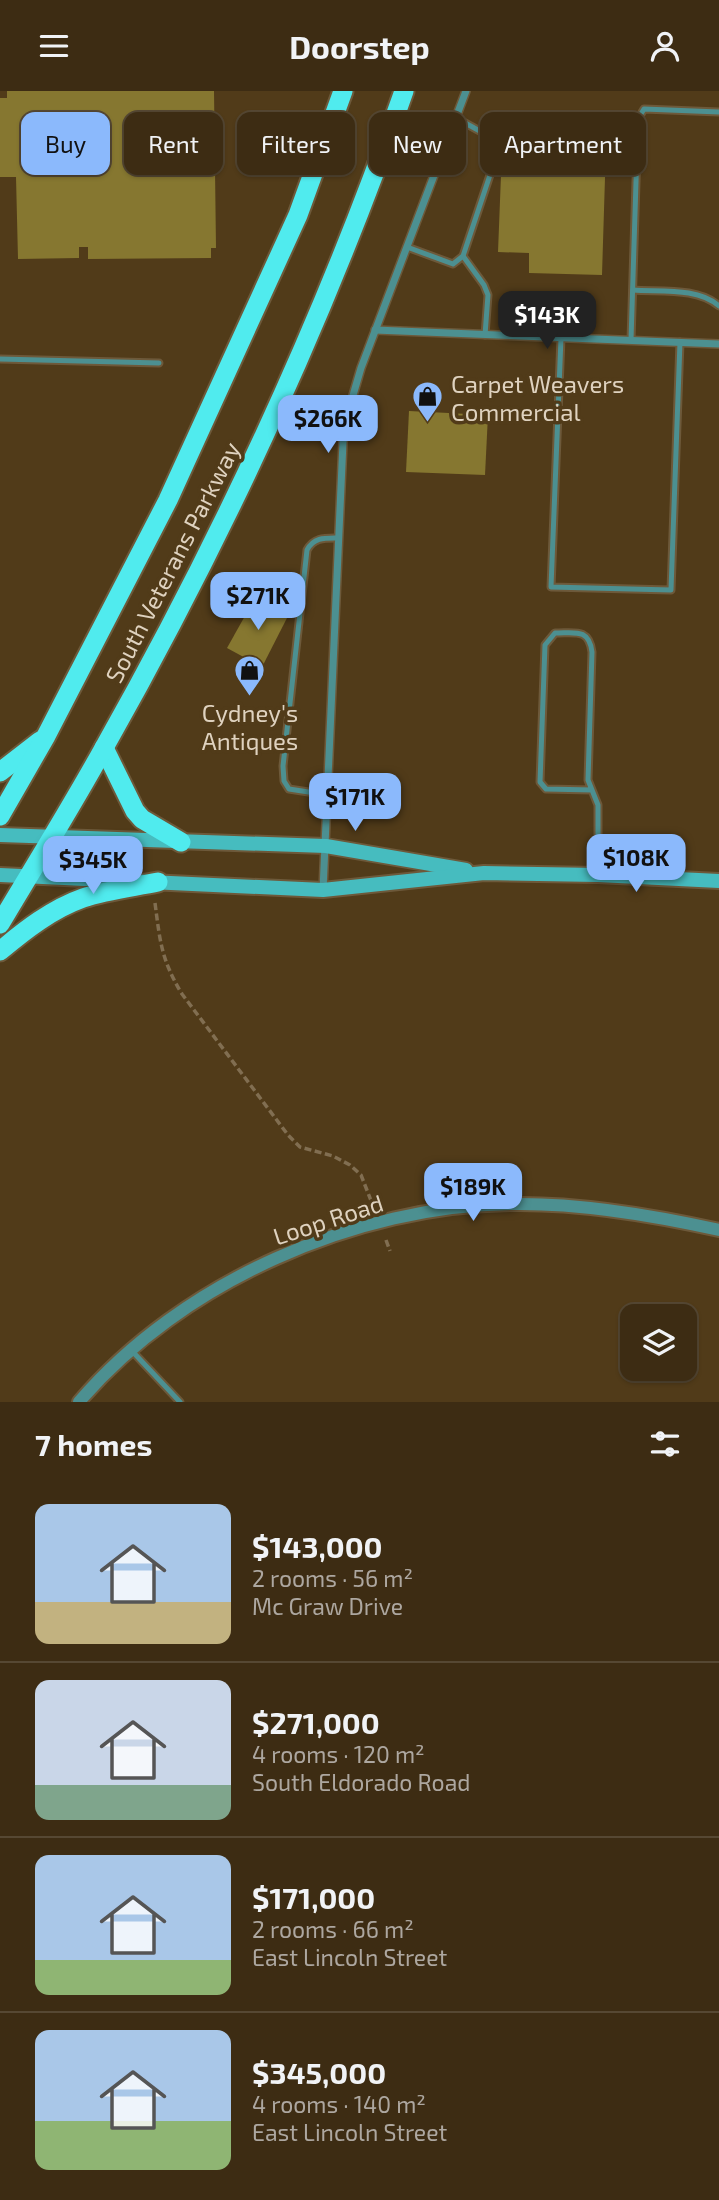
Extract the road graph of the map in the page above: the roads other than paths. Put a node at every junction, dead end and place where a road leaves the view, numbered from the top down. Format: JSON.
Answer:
{"nodes":[{"id":1,"x":343,"y":91,"type":"edge"},
{"id":2,"x":404,"y":91,"type":"edge"},
{"id":3,"x":466,"y":91,"type":"edge"},
{"id":4,"x":458,"y":112,"type":"edge"},
{"id":5,"x":719,"y":112,"type":"edge"},
{"id":6,"x":466,"y":123,"type":"edge"},
{"id":7,"x":434,"y":175,"type":"edge"},
{"id":8,"x":407,"y":247,"type":"junction"},
{"id":9,"x":463,"y":256,"type":"junction"},
{"id":10,"x":633,"y":290,"type":"junction"},
{"id":11,"x":719,"y":306,"type":"edge"},
{"id":12,"x":375,"y":330,"type":"junction"},
{"id":13,"x":485,"y":335,"type":"junction"},
{"id":14,"x":561,"y":338,"type":"junction"},
{"id":15,"x":631,"y":340,"type":"junction"},
{"id":16,"x":680,"y":342,"type":"junction"},
{"id":17,"x":719,"y":344,"type":"edge"},
{"id":18,"x":0,"y":359,"type":"edge"},
{"id":19,"x":159,"y":363,"type":"dead end"},
{"id":20,"x":338,"y":538,"type":"junction"},
{"id":21,"x":46,"y":736,"type":"junction"},
{"id":22,"x":104,"y":748,"type":"junction"},
{"id":23,"x":0,"y":772,"type":"edge"},
{"id":24,"x":592,"y":790,"type":"junction"},
{"id":25,"x":328,"y":795,"type":"junction"},
{"id":26,"x":0,"y":816,"type":"edge"},
{"id":27,"x":0,"y":835,"type":"edge"},
{"id":28,"x":51,"y":837,"type":"junction"},
{"id":29,"x":181,"y":842,"type":"junction"},
{"id":30,"x":326,"y":846,"type":"junction"},
{"id":31,"x":484,"y":873,"type":"junction"},
{"id":32,"x":0,"y":875,"type":"edge"},
{"id":33,"x":598,"y":875,"type":"junction"},
{"id":34,"x":28,"y":876,"type":"junction"},
{"id":35,"x":719,"y":881,"type":"edge"},
{"id":36,"x":323,"y":890,"type":"junction"},
{"id":37,"x":156,"y":891,"type":"junction"},
{"id":38,"x":0,"y":924,"type":"edge"},
{"id":39,"x":0,"y":951,"type":"edge"},
{"id":40,"x":719,"y":1230,"type":"edge"},
{"id":41,"x":132,"y":1351,"type":"junction"},
{"id":42,"x":79,"y":1402,"type":"edge"},
{"id":43,"x":180,"y":1402,"type":"edge"}],
"edges":[{"from":1,"to":21,"type":"highway","name":"South Veterans Parkway"},
{"from":2,"to":22,"type":"highway","name":"South Veterans Parkway"},
{"from":3,"to":4,"type":"street"},
{"from":5,"to":10,"type":"lane"},
{"from":6,"to":9,"type":"lane"},
{"from":7,"to":8,"type":"street"},
{"from":8,"to":9,"type":"lane"},
{"from":8,"to":12,"type":"street"},
{"from":9,"to":13,"type":"lane"},
{"from":10,"to":11,"type":"lane"},
{"from":10,"to":15,"type":"lane"},
{"from":12,"to":13,"type":"street"},
{"from":12,"to":20,"type":"street"},
{"from":13,"to":14,"type":"street"},
{"from":14,"to":15,"type":"street"},
{"from":14,"to":16,"type":"lane"},
{"from":15,"to":16,"type":"street"},
{"from":16,"to":17,"type":"street"},
{"from":18,"to":19,"type":"lane"},
{"from":20,"to":25,"type":"street"},
{"from":20,"to":25,"type":"lane"},
{"from":21,"to":23,"type":"highway"},
{"from":21,"to":26,"type":"highway","name":"South Veterans Parkway"},
{"from":22,"to":28,"type":"highway","name":"South Veterans Parkway"},
{"from":22,"to":29,"type":"highway"},
{"from":24,"to":24,"type":"lane"},
{"from":24,"to":33,"type":"lane"},
{"from":25,"to":30,"type":"street"},
{"from":27,"to":28,"type":"main road"},
{"from":28,"to":29,"type":"main road"},
{"from":28,"to":34,"type":"highway","name":"South Veterans Parkway"},
{"from":29,"to":30,"type":"main road"},
{"from":30,"to":31,"type":"main road"},
{"from":30,"to":36,"type":"street"},
{"from":31,"to":33,"type":"main road"},
{"from":31,"to":36,"type":"main road"},
{"from":32,"to":34,"type":"main road"},
{"from":33,"to":35,"type":"main road"},
{"from":34,"to":37,"type":"main road"},
{"from":34,"to":38,"type":"highway","name":"South Veterans Parkway"},
{"from":36,"to":37,"type":"main road"},
{"from":37,"to":39,"type":"highway"},
{"from":40,"to":41,"type":"street","name":"Loop Road"},
{"from":41,"to":42,"type":"street","name":"Loop Road"},
{"from":41,"to":43,"type":"lane"}]}
